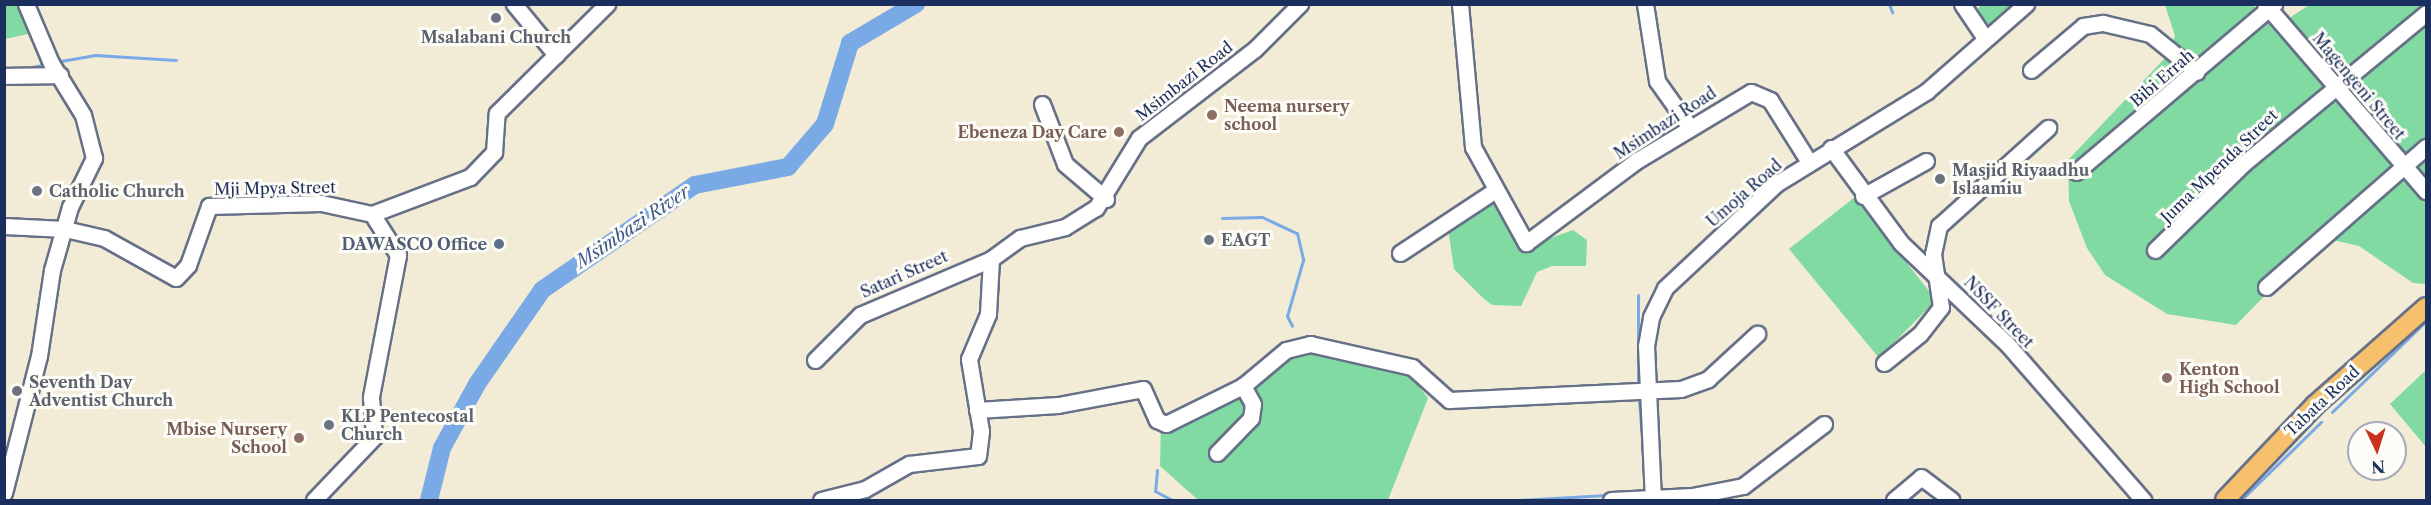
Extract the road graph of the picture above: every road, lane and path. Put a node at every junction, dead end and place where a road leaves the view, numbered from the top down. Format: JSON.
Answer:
{"nodes":[{"id":1,"x":26,"y":4,"type":"edge"},
{"id":2,"x":514,"y":4,"type":"edge"},
{"id":3,"x":607,"y":4,"type":"edge"},
{"id":4,"x":1300,"y":4,"type":"edge"},
{"id":5,"x":1460,"y":4,"type":"edge"},
{"id":6,"x":1645,"y":4,"type":"edge"},
{"id":7,"x":1962,"y":4,"type":"edge"},
{"id":8,"x":2026,"y":4,"type":"edge"},
{"id":9,"x":2269,"y":6,"type":"edge"},
{"id":10,"x":2427,"y":13,"type":"edge"},
{"id":11,"x":1985,"y":38,"type":"junction"},
{"id":12,"x":556,"y":55,"type":"junction"},
{"id":13,"x":2031,"y":70,"type":"dead end"},
{"id":14,"x":2197,"y":72,"type":"junction"},
{"id":15,"x":60,"y":75,"type":"junction"},
{"id":16,"x":4,"y":76,"type":"edge"},
{"id":17,"x":2336,"y":86,"type":"junction"},
{"id":18,"x":1042,"y":104,"type":"dead end"},
{"id":19,"x":1689,"y":126,"type":"junction"},
{"id":20,"x":2049,"y":128,"type":"dead end"},
{"id":21,"x":2427,"y":147,"type":"edge"},
{"id":22,"x":1832,"y":148,"type":"junction"},
{"id":23,"x":1926,"y":161,"type":"dead end"},
{"id":24,"x":1809,"y":162,"type":"junction"},
{"id":25,"x":2403,"y":167,"type":"junction"},
{"id":26,"x":2076,"y":172,"type":"dead end"},
{"id":27,"x":1494,"y":191,"type":"junction"},
{"id":28,"x":2427,"y":191,"type":"edge"},
{"id":29,"x":1863,"y":196,"type":"junction"},
{"id":30,"x":1106,"y":199,"type":"junction"},
{"id":31,"x":372,"y":214,"type":"junction"},
{"id":32,"x":4,"y":226,"type":"edge"},
{"id":33,"x":64,"y":230,"type":"junction"},
{"id":34,"x":2155,"y":250,"type":"dead end"},
{"id":35,"x":1400,"y":253,"type":"dead end"},
{"id":36,"x":991,"y":259,"type":"junction"},
{"id":37,"x":1934,"y":275,"type":"junction"},
{"id":38,"x":2266,"y":287,"type":"dead end"},
{"id":39,"x":2427,"y":307,"type":"edge"},
{"id":40,"x":1757,"y":334,"type":"dead end"},
{"id":41,"x":815,"y":360,"type":"dead end"},
{"id":42,"x":1884,"y":363,"type":"dead end"},
{"id":43,"x":1243,"y":386,"type":"junction"},
{"id":44,"x":1646,"y":390,"type":"junction"},
{"id":45,"x":977,"y":410,"type":"junction"},
{"id":46,"x":1824,"y":424,"type":"dead end"},
{"id":47,"x":1217,"y":453,"type":"dead end"},
{"id":48,"x":4,"y":493,"type":"edge"},
{"id":49,"x":1653,"y":499,"type":"edge"},
{"id":50,"x":314,"y":501,"type":"edge"},
{"id":51,"x":822,"y":501,"type":"edge"},
{"id":52,"x":1611,"y":501,"type":"edge"},
{"id":53,"x":1894,"y":501,"type":"edge"},
{"id":54,"x":1951,"y":501,"type":"edge"},
{"id":55,"x":2143,"y":501,"type":"edge"},
{"id":56,"x":2224,"y":501,"type":"edge"}],
"edges":[{"from":1,"to":15,"type":"street"},
{"from":2,"to":12,"type":"street"},
{"from":3,"to":12,"type":"street"},
{"from":4,"to":30,"type":"street","name":"Msimbazi Road"},
{"from":5,"to":27,"type":"street","name":"Msimbazi Road"},
{"from":6,"to":19,"type":"street"},
{"from":7,"to":11,"type":"street"},
{"from":8,"to":11,"type":"street","name":"Umoja Road"},
{"from":9,"to":14,"type":"street","name":"Bibi Errah"},
{"from":9,"to":17,"type":"street","name":"Magengeni Street"},
{"from":10,"to":17,"type":"street","name":"Juma Mpenda Street"},
{"from":11,"to":22,"type":"street","name":"Umoja Road"},
{"from":12,"to":31,"type":"street"},
{"from":13,"to":14,"type":"street"},
{"from":14,"to":26,"type":"street","name":"Bibi Errah"},
{"from":15,"to":16,"type":"street"},
{"from":15,"to":33,"type":"street"},
{"from":17,"to":25,"type":"street","name":"Magengeni Street"},
{"from":17,"to":34,"type":"street","name":"Juma Mpenda Street"},
{"from":18,"to":30,"type":"street"},
{"from":19,"to":24,"type":"street","name":"Msimbazi Road"},
{"from":19,"to":27,"type":"street","name":"Msimbazi Road"},
{"from":20,"to":37,"type":"street"},
{"from":21,"to":25,"type":"street"},
{"from":22,"to":24,"type":"street","name":"Umoja Road"},
{"from":22,"to":29,"type":"street","name":"NSSF Street"},
{"from":23,"to":29,"type":"street"},
{"from":24,"to":44,"type":"street","name":"Umoja Road"},
{"from":25,"to":28,"type":"street","name":"Magengeni Street"},
{"from":25,"to":38,"type":"street"},
{"from":27,"to":35,"type":"street"},
{"from":29,"to":37,"type":"street","name":"NSSF Street"},
{"from":30,"to":36,"type":"street","name":"Msimbazi Road"},
{"from":31,"to":33,"type":"street","name":"Mji Mpya Street"},
{"from":31,"to":50,"type":"street"},
{"from":32,"to":33,"type":"street"},
{"from":33,"to":48,"type":"street"},
{"from":36,"to":41,"type":"street","name":"Satari Street"},
{"from":36,"to":45,"type":"street"},
{"from":37,"to":42,"type":"street"},
{"from":37,"to":55,"type":"street","name":"NSSF Street"},
{"from":39,"to":56,"type":"main road","name":"Tabata Road"},
{"from":40,"to":44,"type":"street"},
{"from":43,"to":44,"type":"street"},
{"from":43,"to":45,"type":"street"},
{"from":43,"to":47,"type":"street"},
{"from":44,"to":49,"type":"street","name":"Umoja Road"},
{"from":45,"to":51,"type":"street"},
{"from":46,"to":49,"type":"street"},
{"from":49,"to":52,"type":"street"},
{"from":53,"to":54,"type":"street"}]}
